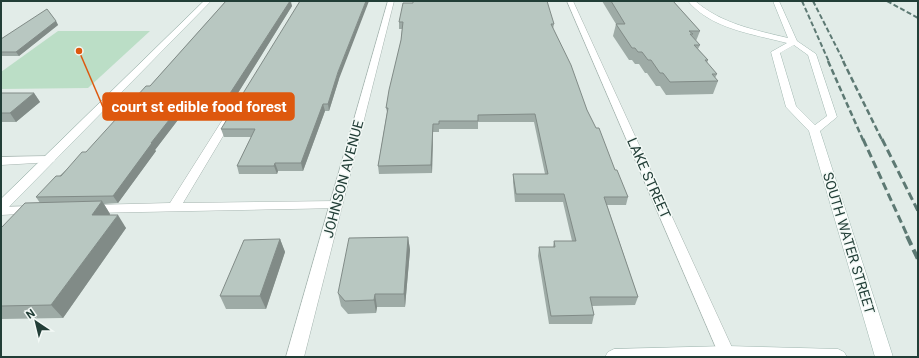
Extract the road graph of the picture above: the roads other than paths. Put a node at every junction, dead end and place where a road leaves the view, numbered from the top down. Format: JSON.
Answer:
{"nodes":[{"id":1,"x":208,"y":1,"type":"edge"},
{"id":2,"x":390,"y":1,"type":"edge"},
{"id":3,"x":570,"y":1,"type":"edge"},
{"id":4,"x":691,"y":1,"type":"edge"},
{"id":5,"x":776,"y":1,"type":"edge"},
{"id":6,"x":794,"y":42,"type":"junction"},
{"id":7,"x":235,"y":108,"type":"edge"},
{"id":8,"x":814,"y":130,"type":"junction"},
{"id":9,"x":49,"y":160,"type":"junction"},
{"id":10,"x":1,"y":161,"type":"edge"},
{"id":11,"x":336,"y":205,"type":"junction"},
{"id":12,"x":1,"y":207,"type":"edge"},
{"id":13,"x":174,"y":208,"type":"junction"},
{"id":14,"x":80,"y":209,"type":"edge"},
{"id":15,"x":48,"y":210,"type":"edge"},
{"id":16,"x":1,"y":211,"type":"edge"},
{"id":17,"x":728,"y":354,"type":"junction"},
{"id":18,"x":295,"y":357,"type":"edge"},
{"id":19,"x":614,"y":357,"type":"edge"},
{"id":20,"x":838,"y":357,"type":"edge"},
{"id":21,"x":884,"y":357,"type":"edge"}],
"edges":[{"from":1,"to":9,"type":"street"},
{"from":2,"to":11,"type":"street","name":"JOHNSON AVENUE"},
{"from":3,"to":17,"type":"street","name":"LAKE STREET"},
{"from":4,"to":6,"type":"street"},
{"from":5,"to":6,"type":"street"},
{"from":6,"to":8,"type":"street"},
{"from":6,"to":8,"type":"street","name":"SOUTH WATER STREET"},
{"from":7,"to":13,"type":"street"},
{"from":8,"to":21,"type":"street","name":"SOUTH WATER STREET"},
{"from":9,"to":10,"type":"street"},
{"from":9,"to":12,"type":"street"},
{"from":11,"to":13,"type":"street"},
{"from":11,"to":18,"type":"street","name":"JOHNSON AVENUE"},
{"from":13,"to":14,"type":"street"},
{"from":15,"to":16,"type":"street"},
{"from":17,"to":19,"type":"street"},
{"from":17,"to":20,"type":"street"}]}
